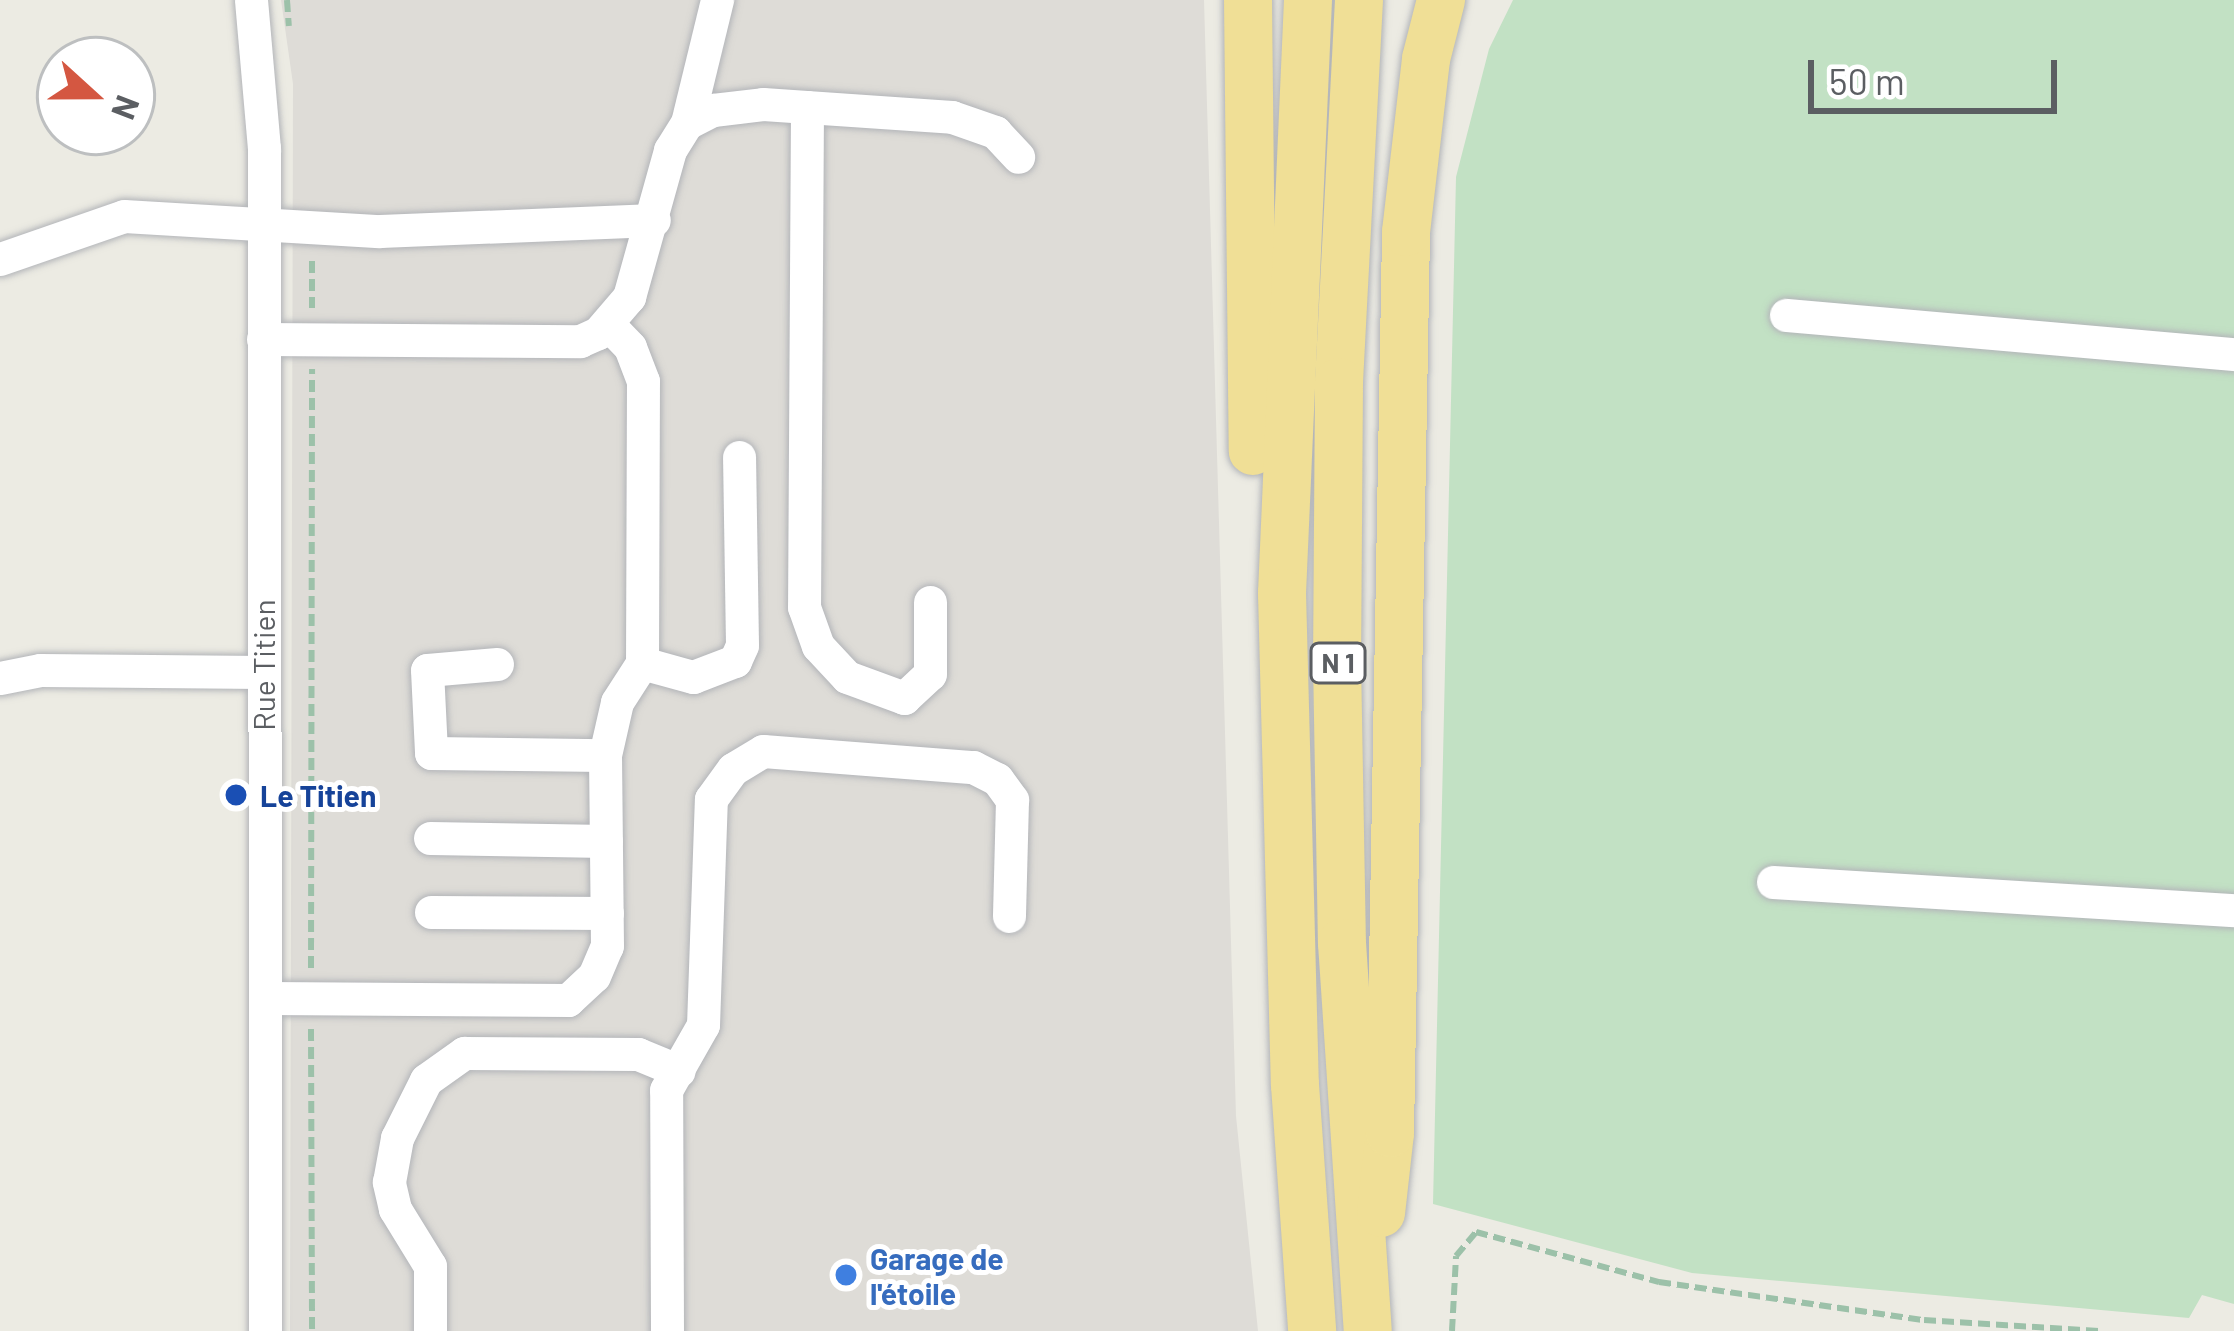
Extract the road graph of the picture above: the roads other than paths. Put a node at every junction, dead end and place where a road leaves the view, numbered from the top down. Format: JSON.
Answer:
{"nodes":[{"id":1,"x":251,"y":0,"type":"edge"},
{"id":2,"x":717,"y":0,"type":"edge"},
{"id":3,"x":1248,"y":0,"type":"edge"},
{"id":4,"x":1308,"y":0,"type":"edge"},
{"id":5,"x":1359,"y":0,"type":"edge"},
{"id":6,"x":1441,"y":0,"type":"edge"},
{"id":7,"x":807,"y":107,"type":"junction"},
{"id":8,"x":687,"y":123,"type":"junction"},
{"id":9,"x":1018,"y":157,"type":"dead end"},
{"id":10,"x":654,"y":220,"type":"junction"},
{"id":11,"x":264,"y":221,"type":"junction"},
{"id":12,"x":0,"y":259,"type":"edge"},
{"id":13,"x":1786,"y":315,"type":"dead end"},
{"id":14,"x":607,"y":323,"type":"junction"},
{"id":15,"x":263,"y":339,"type":"junction"},
{"id":16,"x":2234,"y":354,"type":"edge"},
{"id":17,"x":739,"y":457,"type":"dead end"},
{"id":18,"x":930,"y":602,"type":"dead end"},
{"id":19,"x":642,"y":663,"type":"junction"},
{"id":20,"x":497,"y":664,"type":"dead end"},
{"id":21,"x":263,"y":672,"type":"junction"},
{"id":22,"x":0,"y":678,"type":"edge"},
{"id":23,"x":604,"y":754,"type":"junction"},
{"id":24,"x":1283,"y":761,"type":"junction"},
{"id":25,"x":430,"y":838,"type":"dead end"},
{"id":26,"x":606,"y":841,"type":"junction"},
{"id":27,"x":1773,"y":882,"type":"dead end"},
{"id":28,"x":2234,"y":910,"type":"edge"},
{"id":29,"x":431,"y":912,"type":"dead end"},
{"id":30,"x":607,"y":913,"type":"junction"},
{"id":31,"x":1009,"y":916,"type":"dead end"},
{"id":32,"x":267,"y":998,"type":"junction"},
{"id":33,"x":679,"y":1071,"type":"junction"},
{"id":34,"x":255,"y":1328,"type":"edge"},
{"id":35,"x":1368,"y":1328,"type":"edge"},
{"id":36,"x":430,"y":1331,"type":"edge"},
{"id":37,"x":667,"y":1331,"type":"edge"},
{"id":38,"x":1312,"y":1331,"type":"edge"}],
"edges":[{"from":1,"to":11,"type":"street","name":"Rue Titien"},
{"from":2,"to":8,"type":"street"},
{"from":3,"to":24,"type":"highway"},
{"from":4,"to":24,"type":"highway","number":"N 1"},
{"from":5,"to":35,"type":"highway","number":"N 1"},
{"from":6,"to":35,"type":"highway"},
{"from":7,"to":8,"type":"street"},
{"from":7,"to":9,"type":"street"},
{"from":7,"to":18,"type":"street"},
{"from":8,"to":10,"type":"street"},
{"from":10,"to":11,"type":"street"},
{"from":10,"to":14,"type":"street"},
{"from":11,"to":12,"type":"street"},
{"from":11,"to":15,"type":"street","name":"Rue Titien"},
{"from":13,"to":16,"type":"street"},
{"from":14,"to":15,"type":"street"},
{"from":14,"to":19,"type":"street"},
{"from":15,"to":21,"type":"street","name":"Rue Titien"},
{"from":17,"to":19,"type":"street"},
{"from":19,"to":23,"type":"street"},
{"from":20,"to":23,"type":"street"},
{"from":21,"to":22,"type":"street"},
{"from":21,"to":32,"type":"street","name":"Rue Titien"},
{"from":23,"to":26,"type":"street"},
{"from":24,"to":38,"type":"highway","number":"N 1"},
{"from":25,"to":26,"type":"street"},
{"from":26,"to":30,"type":"street"},
{"from":27,"to":28,"type":"street"},
{"from":29,"to":30,"type":"street"},
{"from":30,"to":32,"type":"street"},
{"from":31,"to":33,"type":"street"},
{"from":32,"to":34,"type":"street","name":"Rue Titien"},
{"from":33,"to":36,"type":"street"},
{"from":33,"to":37,"type":"street"}]}
